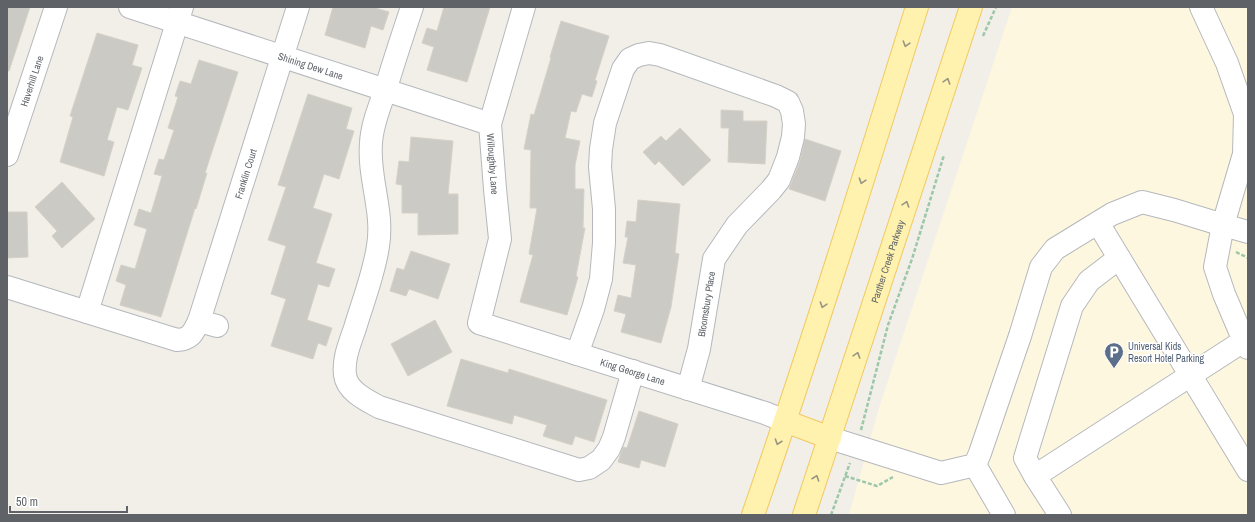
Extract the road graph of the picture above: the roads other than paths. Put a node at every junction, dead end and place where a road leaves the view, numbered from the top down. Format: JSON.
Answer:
{"nodes":[{"id":1,"x":56,"y":7,"type":"edge"},
{"id":2,"x":130,"y":7,"type":"edge"},
{"id":3,"x":298,"y":7,"type":"edge"},
{"id":4,"x":412,"y":7,"type":"edge"},
{"id":5,"x":524,"y":7,"type":"edge"},
{"id":6,"x":917,"y":7,"type":"edge"},
{"id":7,"x":971,"y":7,"type":"edge"},
{"id":8,"x":1201,"y":7,"type":"edge"},
{"id":9,"x":179,"y":15,"type":"edge"},
{"id":10,"x":282,"y":56,"type":"junction"},
{"id":11,"x":385,"y":90,"type":"junction"},
{"id":12,"x":490,"y":124,"type":"junction"},
{"id":13,"x":7,"y":155,"type":"edge"},
{"id":14,"x":1098,"y":223,"type":"junction"},
{"id":15,"x":1223,"y":225,"type":"junction"},
{"id":16,"x":1248,"y":232,"type":"edge"},
{"id":17,"x":1119,"y":258,"type":"junction"},
{"id":18,"x":7,"y":286,"type":"edge"},
{"id":19,"x":1224,"y":294,"type":"junction"},
{"id":20,"x":1248,"y":309,"type":"edge"},
{"id":21,"x":87,"y":312,"type":"junction"},
{"id":22,"x":479,"y":323,"type":"joint"},
{"id":23,"x":1247,"y":342,"type":"edge"},
{"id":24,"x":577,"y":354,"type":"junction"},
{"id":25,"x":632,"y":371,"type":"junction"},
{"id":26,"x":1191,"y":375,"type":"junction"},
{"id":27,"x":688,"y":389,"type":"junction"},
{"id":28,"x":785,"y":421,"type":"junction"},
{"id":29,"x":830,"y":438,"type":"junction"},
{"id":30,"x":975,"y":465,"type":"junction"},
{"id":31,"x":1248,"y":470,"type":"edge"},
{"id":32,"x":1035,"y":476,"type":"junction"},
{"id":33,"x":753,"y":515,"type":"edge"},
{"id":34,"x":804,"y":515,"type":"edge"},
{"id":35,"x":1004,"y":515,"type":"edge"},
{"id":36,"x":1060,"y":515,"type":"edge"}],
"edges":[{"from":1,"to":13,"type":"street","name":"Haverhill Lane"},
{"from":2,"to":9,"type":"street","name":"Shining Dew Lane"},
{"from":3,"to":10,"type":"street","name":"Franklin Court"},
{"from":4,"to":11,"type":"street"},
{"from":5,"to":12,"type":"street","name":"Willoughby Lane"},
{"from":6,"to":28,"type":"main road","one_way":true},
{"from":29,"to":7,"type":"main road","name":"Panther Creek Parkway","one_way":true},
{"from":8,"to":15,"type":"street"},
{"from":9,"to":10,"type":"street","name":"Shining Dew Lane"},
{"from":9,"to":21,"type":"street"},
{"from":10,"to":11,"type":"street","name":"Shining Dew Lane"},
{"from":10,"to":21,"type":"street","name":"Franklin Court"},
{"from":11,"to":12,"type":"street","name":"Shining Dew Lane"},
{"from":11,"to":25,"type":"street"},
{"from":12,"to":22,"type":"street","name":"Willoughby Lane"},
{"from":14,"to":15,"type":"street"},
{"from":14,"to":17,"type":"street"},
{"from":14,"to":30,"type":"street"},
{"from":15,"to":16,"type":"street"},
{"from":15,"to":19,"type":"street"},
{"from":17,"to":26,"type":"street"},
{"from":17,"to":32,"type":"street"},
{"from":18,"to":21,"type":"street","name":"Franklin Court"},
{"from":19,"to":20,"type":"street"},
{"from":19,"to":23,"type":"street"},
{"from":22,"to":24,"type":"street","name":"King George Lane"},
{"from":23,"to":26,"type":"street"},
{"from":24,"to":25,"type":"street","name":"King George Lane"},
{"from":24,"to":27,"type":"street","name":"Bloomsbury Place"},
{"from":25,"to":27,"type":"street","name":"King George Lane"},
{"from":26,"to":31,"type":"street"},
{"from":26,"to":32,"type":"street"},
{"from":27,"to":28,"type":"street","name":"King George Lane"},
{"from":28,"to":29,"type":"main road"},
{"from":28,"to":33,"type":"main road","one_way":true},
{"from":29,"to":30,"type":"street"},
{"from":34,"to":29,"type":"main road","name":"Panther Creek Parkway","one_way":true},
{"from":30,"to":35,"type":"street"},
{"from":32,"to":36,"type":"street"}]}
